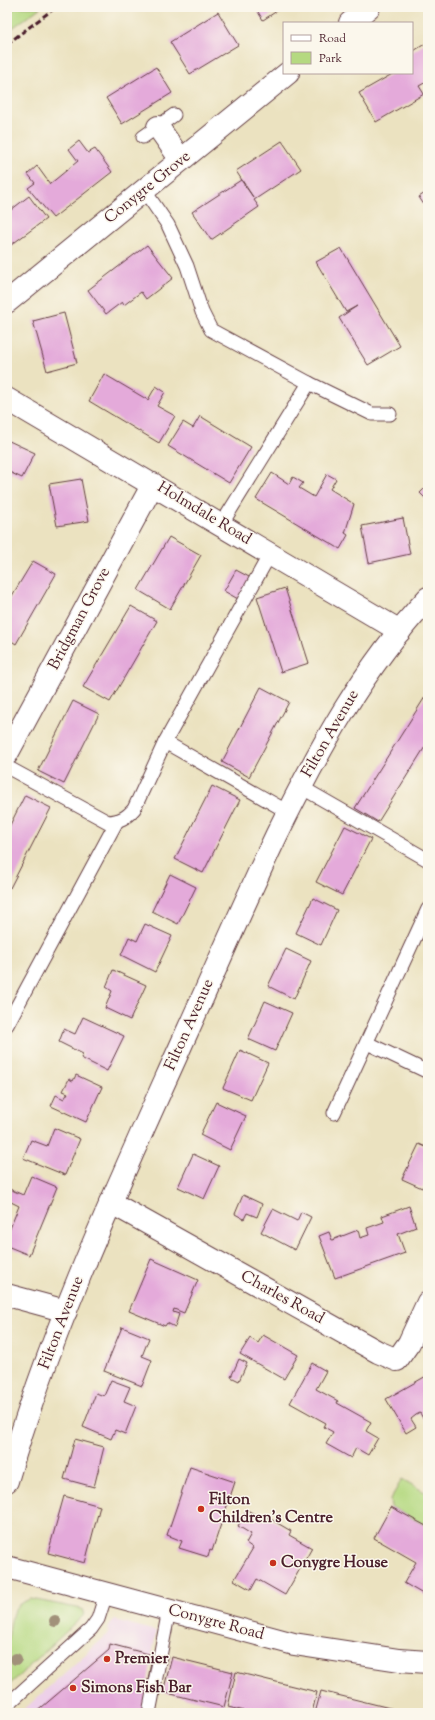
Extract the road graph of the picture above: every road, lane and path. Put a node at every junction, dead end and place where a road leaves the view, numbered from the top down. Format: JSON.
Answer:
{"nodes":[{"id":1,"x":369,"y":7,"type":"edge"},
{"id":2,"x":351,"y":22,"type":"edge"},
{"id":3,"x":287,"y":74,"type":"edge"},
{"id":4,"x":158,"y":126,"type":"dead end"},
{"id":5,"x":181,"y":160,"type":"junction"},
{"id":6,"x":144,"y":190,"type":"junction"},
{"id":7,"x":7,"y":302,"type":"edge"},
{"id":8,"x":309,"y":383,"type":"junction"},
{"id":9,"x":7,"y":399,"type":"edge"},
{"id":10,"x":390,"y":414,"type":"dead end"},
{"id":11,"x":153,"y":484,"type":"junction"},
{"id":12,"x":221,"y":525,"type":"junction"},
{"id":13,"x":270,"y":554,"type":"junction"},
{"id":14,"x":428,"y":598,"type":"edge"},
{"id":15,"x":400,"y":631,"type":"junction"},
{"id":16,"x":165,"y":742,"type":"junction"},
{"id":17,"x":7,"y":754,"type":"edge"},
{"id":18,"x":7,"y":767,"type":"edge"},
{"id":19,"x":301,"y":787,"type":"junction"},
{"id":20,"x":288,"y":812,"type":"junction"},
{"id":21,"x":117,"y":822,"type":"junction"},
{"id":22,"x":428,"y":860,"type":"edge"},
{"id":23,"x":428,"y":909,"type":"edge"},
{"id":24,"x":7,"y":1025,"type":"edge"},
{"id":25,"x":367,"y":1043,"type":"junction"},
{"id":26,"x":428,"y":1072,"type":"edge"},
{"id":27,"x":334,"y":1113,"type":"dead end"},
{"id":28,"x":110,"y":1202,"type":"junction"},
{"id":29,"x":7,"y":1295,"type":"edge"},
{"id":30,"x":428,"y":1302,"type":"edge"},
{"id":31,"x":66,"y":1311,"type":"junction"},
{"id":32,"x":7,"y":1481,"type":"edge"},
{"id":33,"x":7,"y":1567,"type":"edge"},
{"id":34,"x":106,"y":1594,"type":"junction"},
{"id":35,"x":169,"y":1610,"type":"junction"},
{"id":36,"x":428,"y":1662,"type":"edge"},
{"id":37,"x":7,"y":1705,"type":"edge"},
{"id":38,"x":149,"y":1713,"type":"edge"}],
"edges":[{"from":1,"to":2,"type":"street"},
{"from":3,"to":5,"type":"street","name":"Conygre Grove"},
{"from":4,"to":5,"type":"street"},
{"from":5,"to":6,"type":"street","name":"Conygre Grove"},
{"from":6,"to":7,"type":"street","name":"Conygre Grove"},
{"from":6,"to":8,"type":"lane"},
{"from":8,"to":10,"type":"lane"},
{"from":8,"to":12,"type":"lane"},
{"from":9,"to":11,"type":"street","name":"Holmdale Road"},
{"from":11,"to":12,"type":"street","name":"Holmdale Road"},
{"from":11,"to":17,"type":"street","name":"Bridgman Grove"},
{"from":12,"to":13,"type":"street","name":"Holmdale Road"},
{"from":13,"to":15,"type":"street","name":"Holmdale Road"},
{"from":13,"to":16,"type":"lane"},
{"from":14,"to":15,"type":"street","name":"Filton Avenue"},
{"from":15,"to":19,"type":"street","name":"Filton Avenue"},
{"from":16,"to":20,"type":"lane"},
{"from":16,"to":21,"type":"lane"},
{"from":18,"to":21,"type":"lane"},
{"from":19,"to":20,"type":"street","name":"Filton Avenue"},
{"from":19,"to":22,"type":"lane"},
{"from":20,"to":28,"type":"street","name":"Filton Avenue"},
{"from":21,"to":24,"type":"lane"},
{"from":23,"to":25,"type":"lane"},
{"from":25,"to":26,"type":"lane"},
{"from":25,"to":27,"type":"lane"},
{"from":28,"to":30,"type":"street","name":"Charles Road"},
{"from":28,"to":31,"type":"street","name":"Filton Avenue"},
{"from":29,"to":31,"type":"street"},
{"from":31,"to":32,"type":"street","name":"Filton Avenue"},
{"from":33,"to":34,"type":"street","name":"Conygre Road"},
{"from":34,"to":35,"type":"street","name":"Conygre Road"},
{"from":34,"to":37,"type":"lane"},
{"from":35,"to":36,"type":"street","name":"Conygre Road"},
{"from":35,"to":38,"type":"lane"}]}
